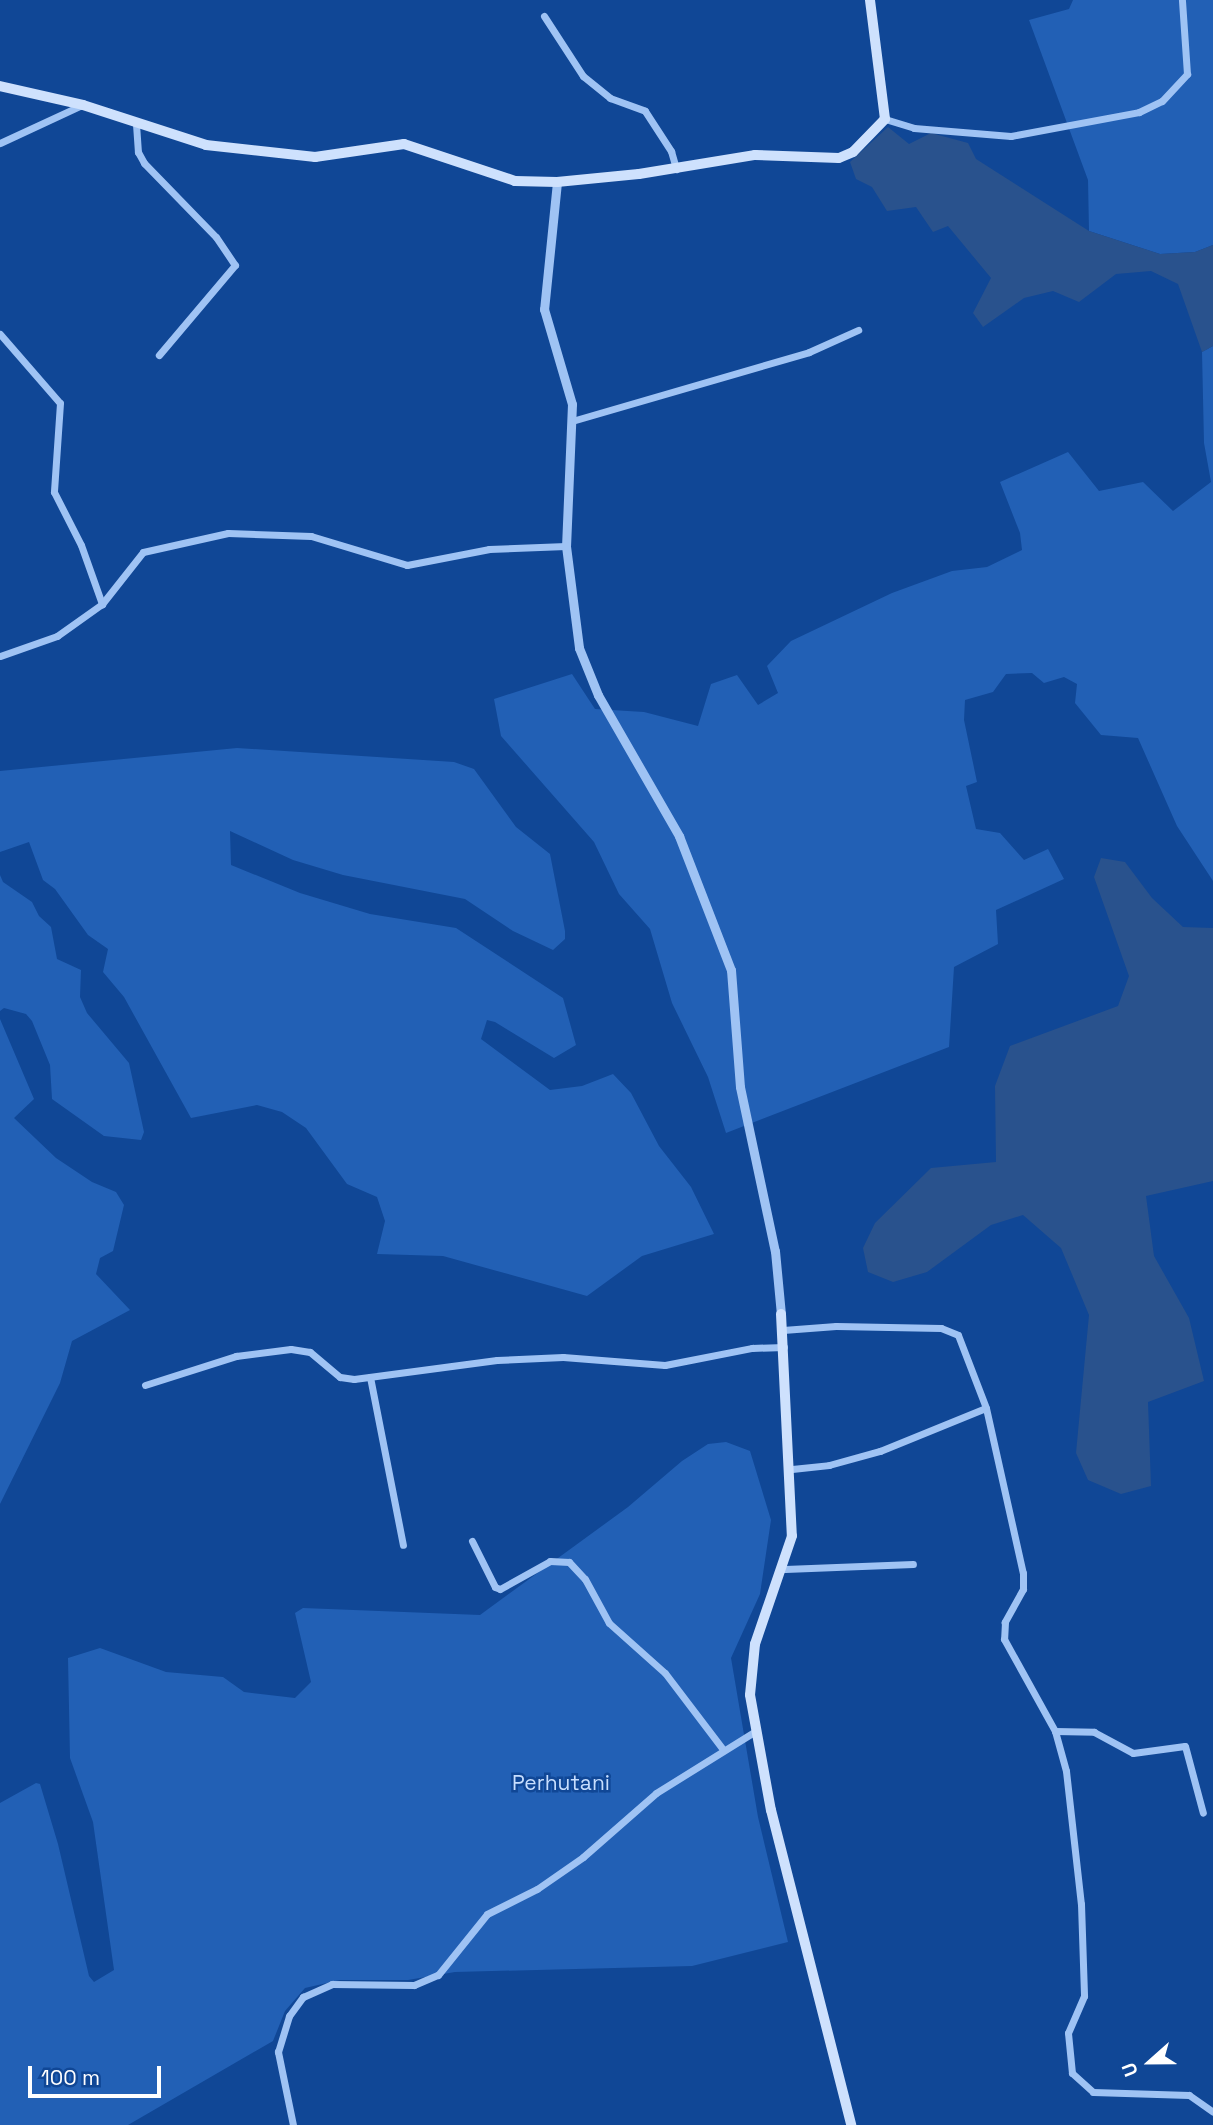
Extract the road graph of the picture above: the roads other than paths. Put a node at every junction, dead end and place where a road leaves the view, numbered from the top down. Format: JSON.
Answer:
{"nodes":[{"id":1,"x":870,"y":0,"type":"edge"},
{"id":2,"x":1182,"y":0,"type":"edge"},
{"id":3,"x":544,"y":16,"type":"dead end"},
{"id":4,"x":0,"y":86,"type":"edge"},
{"id":5,"x":83,"y":105,"type":"junction"},
{"id":6,"x":885,"y":119,"type":"junction"},
{"id":7,"x":136,"y":124,"type":"junction"},
{"id":8,"x":0,"y":143,"type":"edge"},
{"id":9,"x":676,"y":169,"type":"junction"},
{"id":10,"x":557,"y":182,"type":"junction"},
{"id":11,"x":858,"y":330,"type":"dead end"},
{"id":12,"x":0,"y":334,"type":"edge"},
{"id":13,"x":159,"y":355,"type":"dead end"},
{"id":14,"x":572,"y":421,"type":"junction"},
{"id":15,"x":566,"y":546,"type":"junction"},
{"id":16,"x":102,"y":604,"type":"junction"},
{"id":17,"x":0,"y":656,"type":"edge"},
{"id":18,"x":781,"y":1314,"type":"joint"},
{"id":19,"x":783,"y":1330,"type":"junction"},
{"id":20,"x":784,"y":1347,"type":"junction"},
{"id":21,"x":370,"y":1377,"type":"junction"},
{"id":22,"x":145,"y":1385,"type":"dead end"},
{"id":23,"x":986,"y":1408,"type":"junction"},
{"id":24,"x":792,"y":1469,"type":"junction"},
{"id":25,"x":472,"y":1541,"type":"dead end"},
{"id":26,"x":402,"y":1545,"type":"dead end"},
{"id":27,"x":913,"y":1564,"type":"dead end"},
{"id":28,"x":785,"y":1569,"type":"junction"},
{"id":29,"x":1055,"y":1731,"type":"junction"},
{"id":30,"x":754,"y":1732,"type":"junction"},
{"id":31,"x":722,"y":1748,"type":"junction"},
{"id":32,"x":1203,"y":1812,"type":"dead end"},
{"id":33,"x":1213,"y":2112,"type":"edge"},
{"id":34,"x":293,"y":2125,"type":"edge"},
{"id":35,"x":851,"y":2125,"type":"edge"}],
"edges":[{"from":1,"to":6,"type":"main road"},
{"from":2,"to":6,"type":"street"},
{"from":3,"to":9,"type":"street"},
{"from":4,"to":5,"type":"main road"},
{"from":5,"to":7,"type":"main road"},
{"from":5,"to":8,"type":"street"},
{"from":6,"to":9,"type":"main road"},
{"from":7,"to":10,"type":"main road"},
{"from":7,"to":13,"type":"street"},
{"from":9,"to":10,"type":"main road"},
{"from":10,"to":14,"type":"street"},
{"from":11,"to":14,"type":"street"},
{"from":12,"to":16,"type":"street"},
{"from":14,"to":15,"type":"street"},
{"from":15,"to":16,"type":"street"},
{"from":15,"to":18,"type":"street"},
{"from":16,"to":17,"type":"street"},
{"from":18,"to":19,"type":"main road"},
{"from":19,"to":20,"type":"main road"},
{"from":19,"to":23,"type":"street"},
{"from":20,"to":21,"type":"street"},
{"from":20,"to":24,"type":"main road"},
{"from":21,"to":22,"type":"street"},
{"from":21,"to":26,"type":"street"},
{"from":23,"to":24,"type":"street"},
{"from":23,"to":29,"type":"street"},
{"from":24,"to":28,"type":"main road"},
{"from":25,"to":31,"type":"street"},
{"from":27,"to":28,"type":"street"},
{"from":28,"to":30,"type":"main road"},
{"from":29,"to":32,"type":"street"},
{"from":29,"to":33,"type":"street"},
{"from":30,"to":31,"type":"street"},
{"from":30,"to":35,"type":"main road"},
{"from":31,"to":34,"type":"street"}]}
